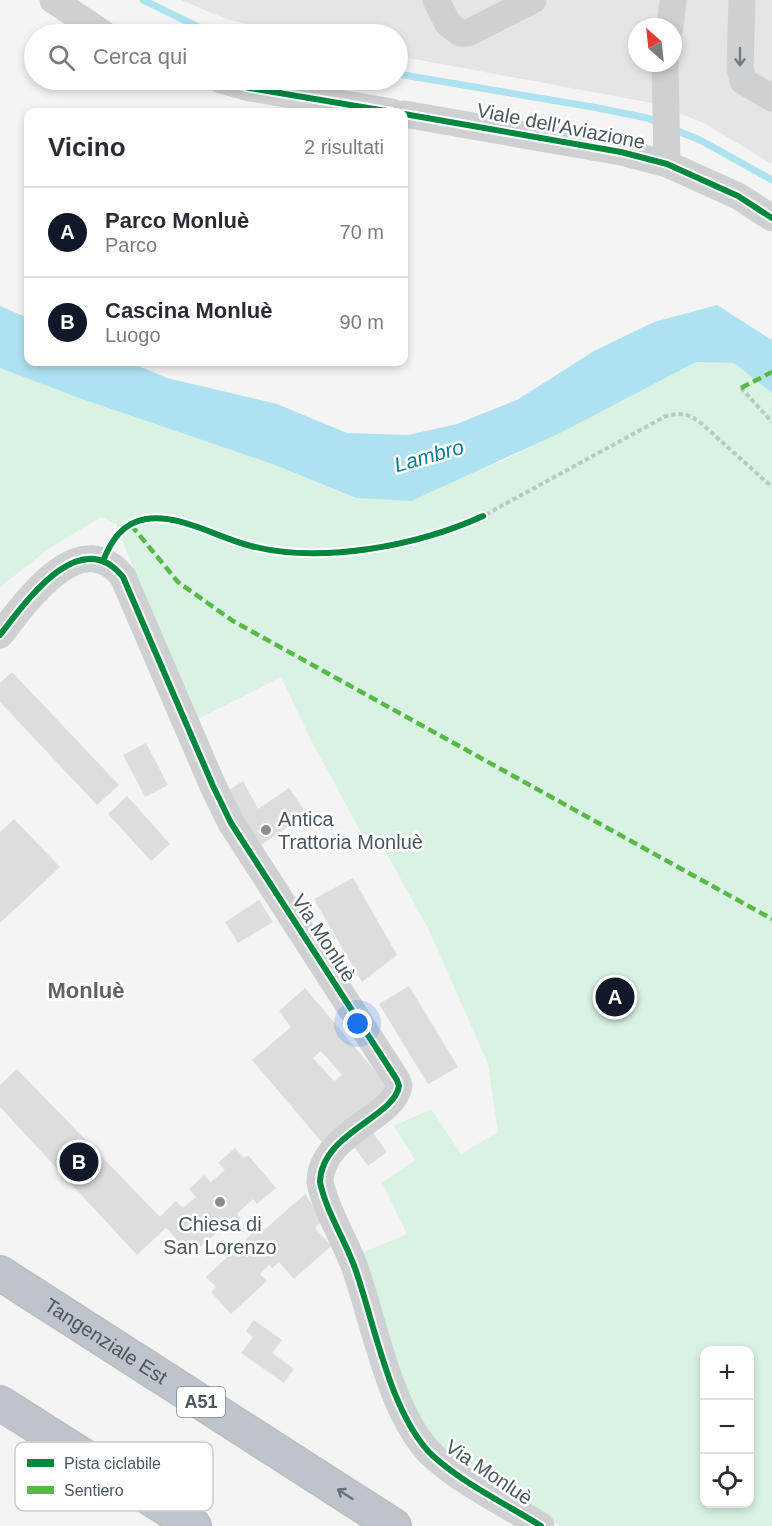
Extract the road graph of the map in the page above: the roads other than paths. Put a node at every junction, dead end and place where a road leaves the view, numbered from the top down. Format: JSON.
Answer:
{"nodes":[{"id":1,"x":53,"y":0,"type":"edge"},
{"id":2,"x":436,"y":0,"type":"edge"},
{"id":3,"x":533,"y":0,"type":"edge"},
{"id":4,"x":673,"y":0,"type":"edge"},
{"id":5,"x":742,"y":0,"type":"edge"},
{"id":6,"x":671,"y":18,"type":"edge"},
{"id":7,"x":89,"y":24,"type":"edge"},
{"id":8,"x":665,"y":72,"type":"edge"},
{"id":9,"x":262,"y":90,"type":"edge"},
{"id":10,"x":772,"y":98,"type":"edge"},
{"id":11,"x":368,"y":108,"type":"edge"},
{"id":12,"x":408,"y":115,"type":"edge"},
{"id":13,"x":667,"y":141,"type":"junction"},
{"id":14,"x":772,"y":218,"type":"edge"},
{"id":15,"x":0,"y":635,"type":"edge"},
{"id":16,"x":3,"y":1274,"type":"edge"},
{"id":17,"x":0,"y":1403,"type":"edge"},
{"id":18,"x":62,"y":1442,"type":"edge"},
{"id":19,"x":170,"y":1511,"type":"edge"},
{"id":20,"x":194,"y":1526,"type":"edge"},
{"id":21,"x":394,"y":1526,"type":"edge"},
{"id":22,"x":541,"y":1526,"type":"edge"}],
"edges":[{"from":1,"to":7,"type":"street"},
{"from":2,"to":3,"type":"street"},
{"from":4,"to":6,"type":"street"},
{"from":5,"to":10,"type":"street","one_way":true},
{"from":8,"to":13,"type":"street"},
{"from":9,"to":11,"type":"street"},
{"from":12,"to":13,"type":"street","name":"Viale dell'Aviazione"},
{"from":13,"to":14,"type":"street","name":"Viale dell'Aviazione"},
{"from":15,"to":22,"type":"street","name":"Via Monluè"},
{"from":21,"to":16,"type":"highway","name":"Tangenziale Est","number":"A51","one_way":true},
{"from":17,"to":18,"type":"highway"},
{"from":19,"to":20,"type":"highway"}]}
